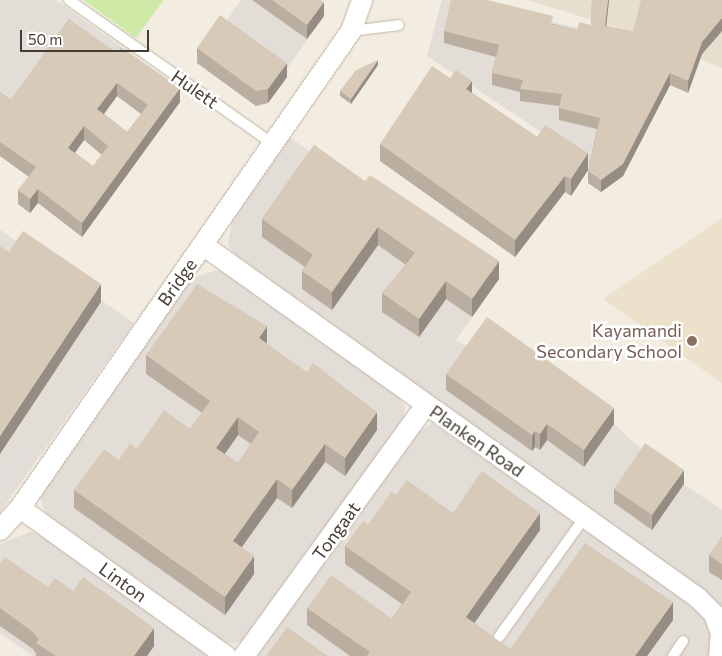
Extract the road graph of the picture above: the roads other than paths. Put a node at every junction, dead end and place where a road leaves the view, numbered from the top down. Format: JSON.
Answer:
{"nodes":[{"id":1,"x":69,"y":0,"type":"edge"},
{"id":2,"x":362,"y":0,"type":"edge"},
{"id":3,"x":399,"y":25,"type":"dead end"},
{"id":4,"x":351,"y":31,"type":"junction"},
{"id":5,"x":273,"y":144,"type":"junction"},
{"id":6,"x":203,"y":245,"type":"junction"},
{"id":7,"x":426,"y":405,"type":"junction"},
{"id":8,"x":20,"y":508,"type":"junction"},
{"id":9,"x":585,"y":517,"type":"junction"},
{"id":10,"x":0,"y":530,"type":"edge"},
{"id":11,"x":499,"y":637,"type":"dead end"},
{"id":12,"x":683,"y":641,"type":"dead end"},
{"id":13,"x":226,"y":656,"type":"edge"},
{"id":14,"x":244,"y":656,"type":"edge"},
{"id":15,"x":673,"y":656,"type":"edge"},
{"id":16,"x":719,"y":656,"type":"edge"}],
"edges":[{"from":1,"to":5,"type":"lane","name":"Hulett"},
{"from":2,"to":4,"type":"street","name":"Bridge"},
{"from":3,"to":4,"type":"lane"},
{"from":4,"to":5,"type":"street","name":"Bridge"},
{"from":5,"to":6,"type":"street","name":"Bridge"},
{"from":6,"to":7,"type":"street","name":"Planken Road"},
{"from":6,"to":8,"type":"street","name":"Bridge"},
{"from":7,"to":9,"type":"street","name":"Planken Road"},
{"from":7,"to":14,"type":"street","name":"Tongaat"},
{"from":8,"to":10,"type":"street","name":"Bridge"},
{"from":8,"to":13,"type":"street","name":"Linton"},
{"from":9,"to":11,"type":"lane"},
{"from":9,"to":16,"type":"street","name":"Planken Road"},
{"from":12,"to":15,"type":"lane"}]}
